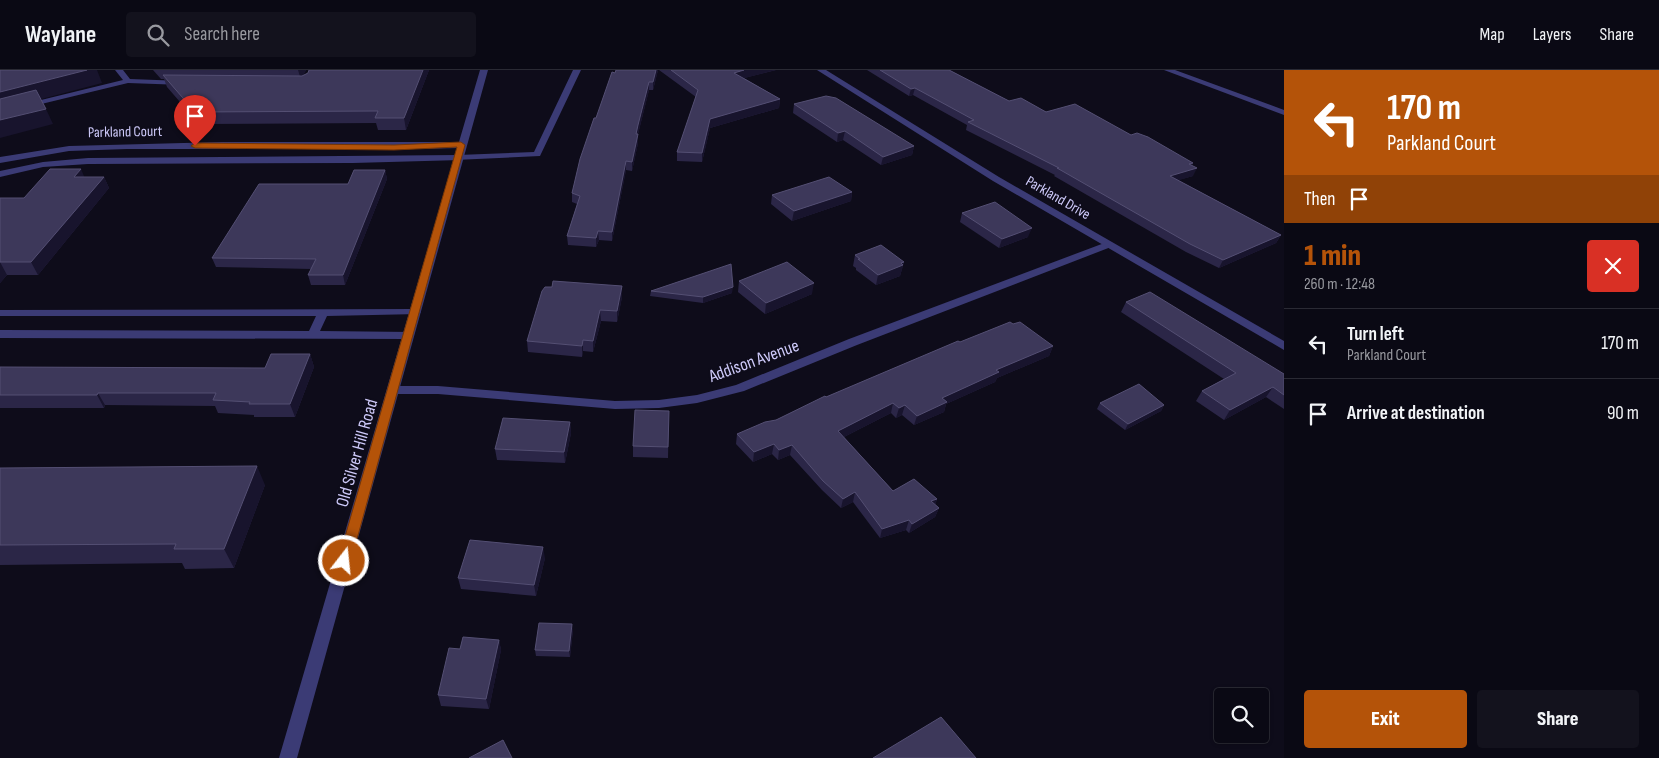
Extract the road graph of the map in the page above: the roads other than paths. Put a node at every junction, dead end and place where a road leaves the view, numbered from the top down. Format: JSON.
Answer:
{"nodes":[{"id":1,"x":119,"y":70,"type":"edge"},
{"id":2,"x":484,"y":70,"type":"edge"},
{"id":3,"x":577,"y":70,"type":"edge"},
{"id":4,"x":820,"y":70,"type":"edge"},
{"id":5,"x":1168,"y":70,"type":"edge"},
{"id":6,"x":128,"y":81,"type":"junction"},
{"id":7,"x":190,"y":83,"type":"edge"},
{"id":8,"x":0,"y":112,"type":"edge"},
{"id":9,"x":1284,"y":113,"type":"edge"},
{"id":10,"x":461,"y":145,"type":"junction"},
{"id":11,"x":106,"y":147,"type":"junction"},
{"id":12,"x":394,"y":147,"type":"junction"},
{"id":13,"x":458,"y":158,"type":"junction"},
{"id":14,"x":0,"y":160,"type":"edge"},
{"id":15,"x":391,"y":160,"type":"junction"},
{"id":16,"x":92,"y":161,"type":"junction"},
{"id":17,"x":0,"y":174,"type":"edge"},
{"id":18,"x":1107,"y":244,"type":"junction"},
{"id":19,"x":323,"y":312,"type":"junction"},
{"id":20,"x":415,"y":312,"type":"junction"},
{"id":21,"x":0,"y":313,"type":"edge"},
{"id":22,"x":0,"y":334,"type":"edge"},
{"id":23,"x":313,"y":335,"type":"junction"},
{"id":24,"x":408,"y":335,"type":"junction"},
{"id":25,"x":1284,"y":346,"type":"edge"},
{"id":26,"x":392,"y":390,"type":"junction"},
{"id":27,"x":288,"y":758,"type":"edge"}],
"edges":[{"from":1,"to":6,"type":"street"},
{"from":2,"to":10,"type":"street","name":"Old Silver Hill Road"},
{"from":3,"to":13,"type":"street","name":"Parkland Court"},
{"from":4,"to":18,"type":"street","name":"Parkland Drive"},
{"from":5,"to":9,"type":"street"},
{"from":6,"to":7,"type":"street"},
{"from":6,"to":8,"type":"street"},
{"from":10,"to":12,"type":"street","name":"Parkland Court"},
{"from":10,"to":13,"type":"street","name":"Old Silver Hill Road"},
{"from":11,"to":12,"type":"street","name":"Parkland Court"},
{"from":11,"to":14,"type":"street","name":"Parkland Court"},
{"from":11,"to":16,"type":"street"},
{"from":12,"to":15,"type":"street"},
{"from":13,"to":15,"type":"street","name":"Parkland Court"},
{"from":13,"to":20,"type":"street","name":"Old Silver Hill Road"},
{"from":15,"to":16,"type":"street","name":"Parkland Court"},
{"from":16,"to":17,"type":"street","name":"Parkland Court"},
{"from":18,"to":25,"type":"street","name":"Parkland Drive"},
{"from":18,"to":26,"type":"street","name":"Addison Avenue"},
{"from":19,"to":20,"type":"street"},
{"from":19,"to":21,"type":"street"},
{"from":19,"to":23,"type":"street"},
{"from":20,"to":24,"type":"street","name":"Old Silver Hill Road"},
{"from":22,"to":23,"type":"street"},
{"from":23,"to":24,"type":"street"},
{"from":24,"to":26,"type":"street","name":"Old Silver Hill Road"},
{"from":26,"to":27,"type":"street","name":"Old Silver Hill Road"}]}
